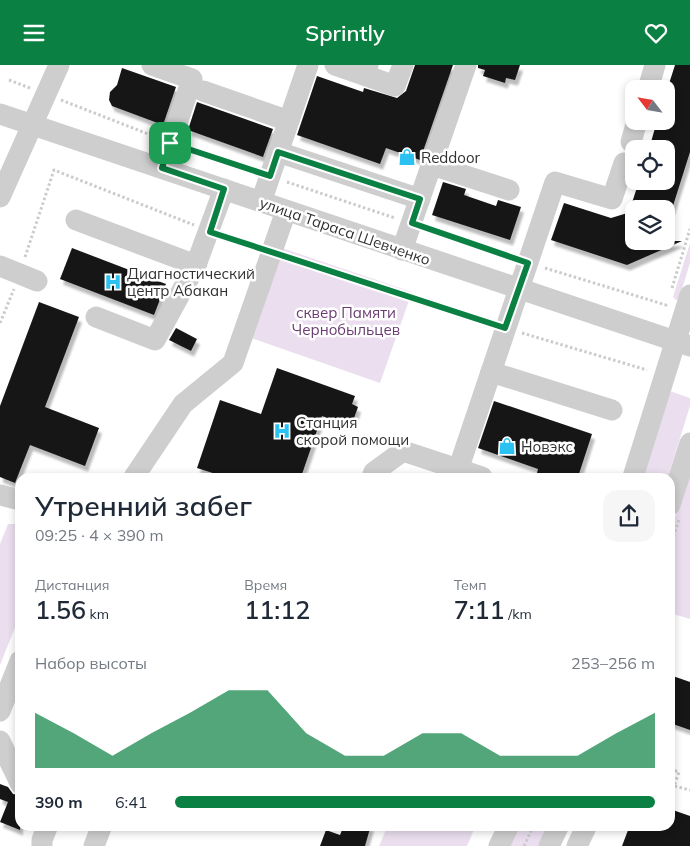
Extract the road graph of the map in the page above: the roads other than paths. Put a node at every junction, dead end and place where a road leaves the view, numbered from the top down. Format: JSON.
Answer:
{"nodes":[{"id":1,"x":59,"y":65,"type":"edge"},
{"id":2,"x":152,"y":65,"type":"edge"},
{"id":3,"x":308,"y":65,"type":"edge"},
{"id":4,"x":335,"y":65,"type":"edge"},
{"id":5,"x":403,"y":65,"type":"edge"},
{"id":6,"x":466,"y":65,"type":"edge"},
{"id":7,"x":656,"y":65,"type":"edge"},
{"id":8,"x":366,"y":70,"type":"edge"},
{"id":9,"x":651,"y":80,"type":"edge"},
{"id":10,"x":204,"y":91,"type":"dead end"},
{"id":11,"x":0,"y":113,"type":"edge"},
{"id":12,"x":288,"y":121,"type":"junction"},
{"id":13,"x":32,"y":123,"type":"junction"},
{"id":14,"x":278,"y":152,"type":"junction"},
{"id":15,"x":624,"y":163,"type":"dead end"},
{"id":16,"x":432,"y":165,"type":"junction"},
{"id":17,"x":162,"y":168,"type":"junction"},
{"id":18,"x":224,"y":189,"type":"junction"},
{"id":19,"x":508,"y":190,"type":"dead end"},
{"id":20,"x":0,"y":197,"type":"edge"},
{"id":21,"x":420,"y":199,"type":"junction"},
{"id":22,"x":261,"y":202,"type":"junction"},
{"id":23,"x":286,"y":211,"type":"junction"},
{"id":24,"x":76,"y":220,"type":"dead end"},
{"id":25,"x":402,"y":250,"type":"junction"},
{"id":26,"x":196,"y":265,"type":"junction"},
{"id":27,"x":519,"y":290,"type":"junction"},
{"id":28,"x":690,"y":295,"type":"edge"},
{"id":29,"x":96,"y":317,"type":"dead end"},
{"id":30,"x":683,"y":344,"type":"edge"},
{"id":31,"x":491,"y":372,"type":"junction"},
{"id":32,"x":612,"y":410,"type":"dead end"},
{"id":33,"x":690,"y":443,"type":"edge"},
{"id":34,"x":458,"y":469,"type":"junction"},
{"id":35,"x":137,"y":473,"type":"edge"},
{"id":36,"x":373,"y":473,"type":"edge"},
{"id":37,"x":470,"y":473,"type":"edge"},
{"id":38,"x":635,"y":473,"type":"edge"},
{"id":39,"x":675,"y":490,"type":"edge"},
{"id":40,"x":0,"y":495,"type":"edge"},
{"id":41,"x":15,"y":499,"type":"edge"},
{"id":42,"x":15,"y":674,"type":"edge"},
{"id":43,"x":0,"y":711,"type":"edge"},
{"id":44,"x":0,"y":741,"type":"edge"},
{"id":45,"x":15,"y":772,"type":"edge"},
{"id":46,"x":100,"y":831,"type":"edge"},
{"id":47,"x":506,"y":831,"type":"edge"},
{"id":48,"x":556,"y":831,"type":"edge"},
{"id":49,"x":584,"y":831,"type":"edge"},
{"id":50,"x":94,"y":846,"type":"edge"},
{"id":51,"x":499,"y":846,"type":"edge"},
{"id":52,"x":549,"y":846,"type":"edge"},
{"id":53,"x":577,"y":846,"type":"edge"}],
"edges":[{"from":1,"to":13,"type":"street"},
{"from":2,"to":17,"type":"street"},
{"from":3,"to":12,"type":"street"},
{"from":4,"to":8,"type":"street"},
{"from":5,"to":8,"type":"street"},
{"from":6,"to":16,"type":"street"},
{"from":7,"to":9,"type":"street"},
{"from":10,"to":12,"type":"street"},
{"from":11,"to":13,"type":"street","name":"улица Тараса Шевченко"},
{"from":12,"to":14,"type":"street"},
{"from":13,"to":17,"type":"street","name":"улица Тараса Шевченко"},
{"from":13,"to":20,"type":"street"},
{"from":14,"to":21,"type":"street"},
{"from":14,"to":22,"type":"street"},
{"from":15,"to":27,"type":"street"},
{"from":16,"to":19,"type":"street"},
{"from":16,"to":21,"type":"street"},
{"from":17,"to":18,"type":"street","name":"улица Тараса Шевченко"},
{"from":18,"to":22,"type":"street","name":"улица Тараса Шевченко"},
{"from":18,"to":26,"type":"street"},
{"from":21,"to":25,"type":"street"},
{"from":22,"to":23,"type":"street","name":"улица Тараса Шевченко"},
{"from":23,"to":25,"type":"street","name":"улица Тараса Шевченко"},
{"from":23,"to":35,"type":"street"},
{"from":24,"to":26,"type":"street"},
{"from":25,"to":27,"type":"street","name":"улица Тараса Шевченко"},
{"from":26,"to":29,"type":"street"},
{"from":27,"to":30,"type":"street","name":"улица Тараса Шевченко"},
{"from":27,"to":31,"type":"street"},
{"from":28,"to":30,"type":"street"},
{"from":30,"to":38,"type":"street"},
{"from":31,"to":32,"type":"street"},
{"from":31,"to":34,"type":"street"},
{"from":33,"to":39,"type":"street"},
{"from":34,"to":36,"type":"street"},
{"from":34,"to":37,"type":"street"},
{"from":40,"to":41,"type":"street"},
{"from":42,"to":43,"type":"street"},
{"from":44,"to":45,"type":"street"},
{"from":46,"to":50,"type":"street"},
{"from":47,"to":51,"type":"street"},
{"from":48,"to":52,"type":"street"},
{"from":49,"to":53,"type":"street"}]}
